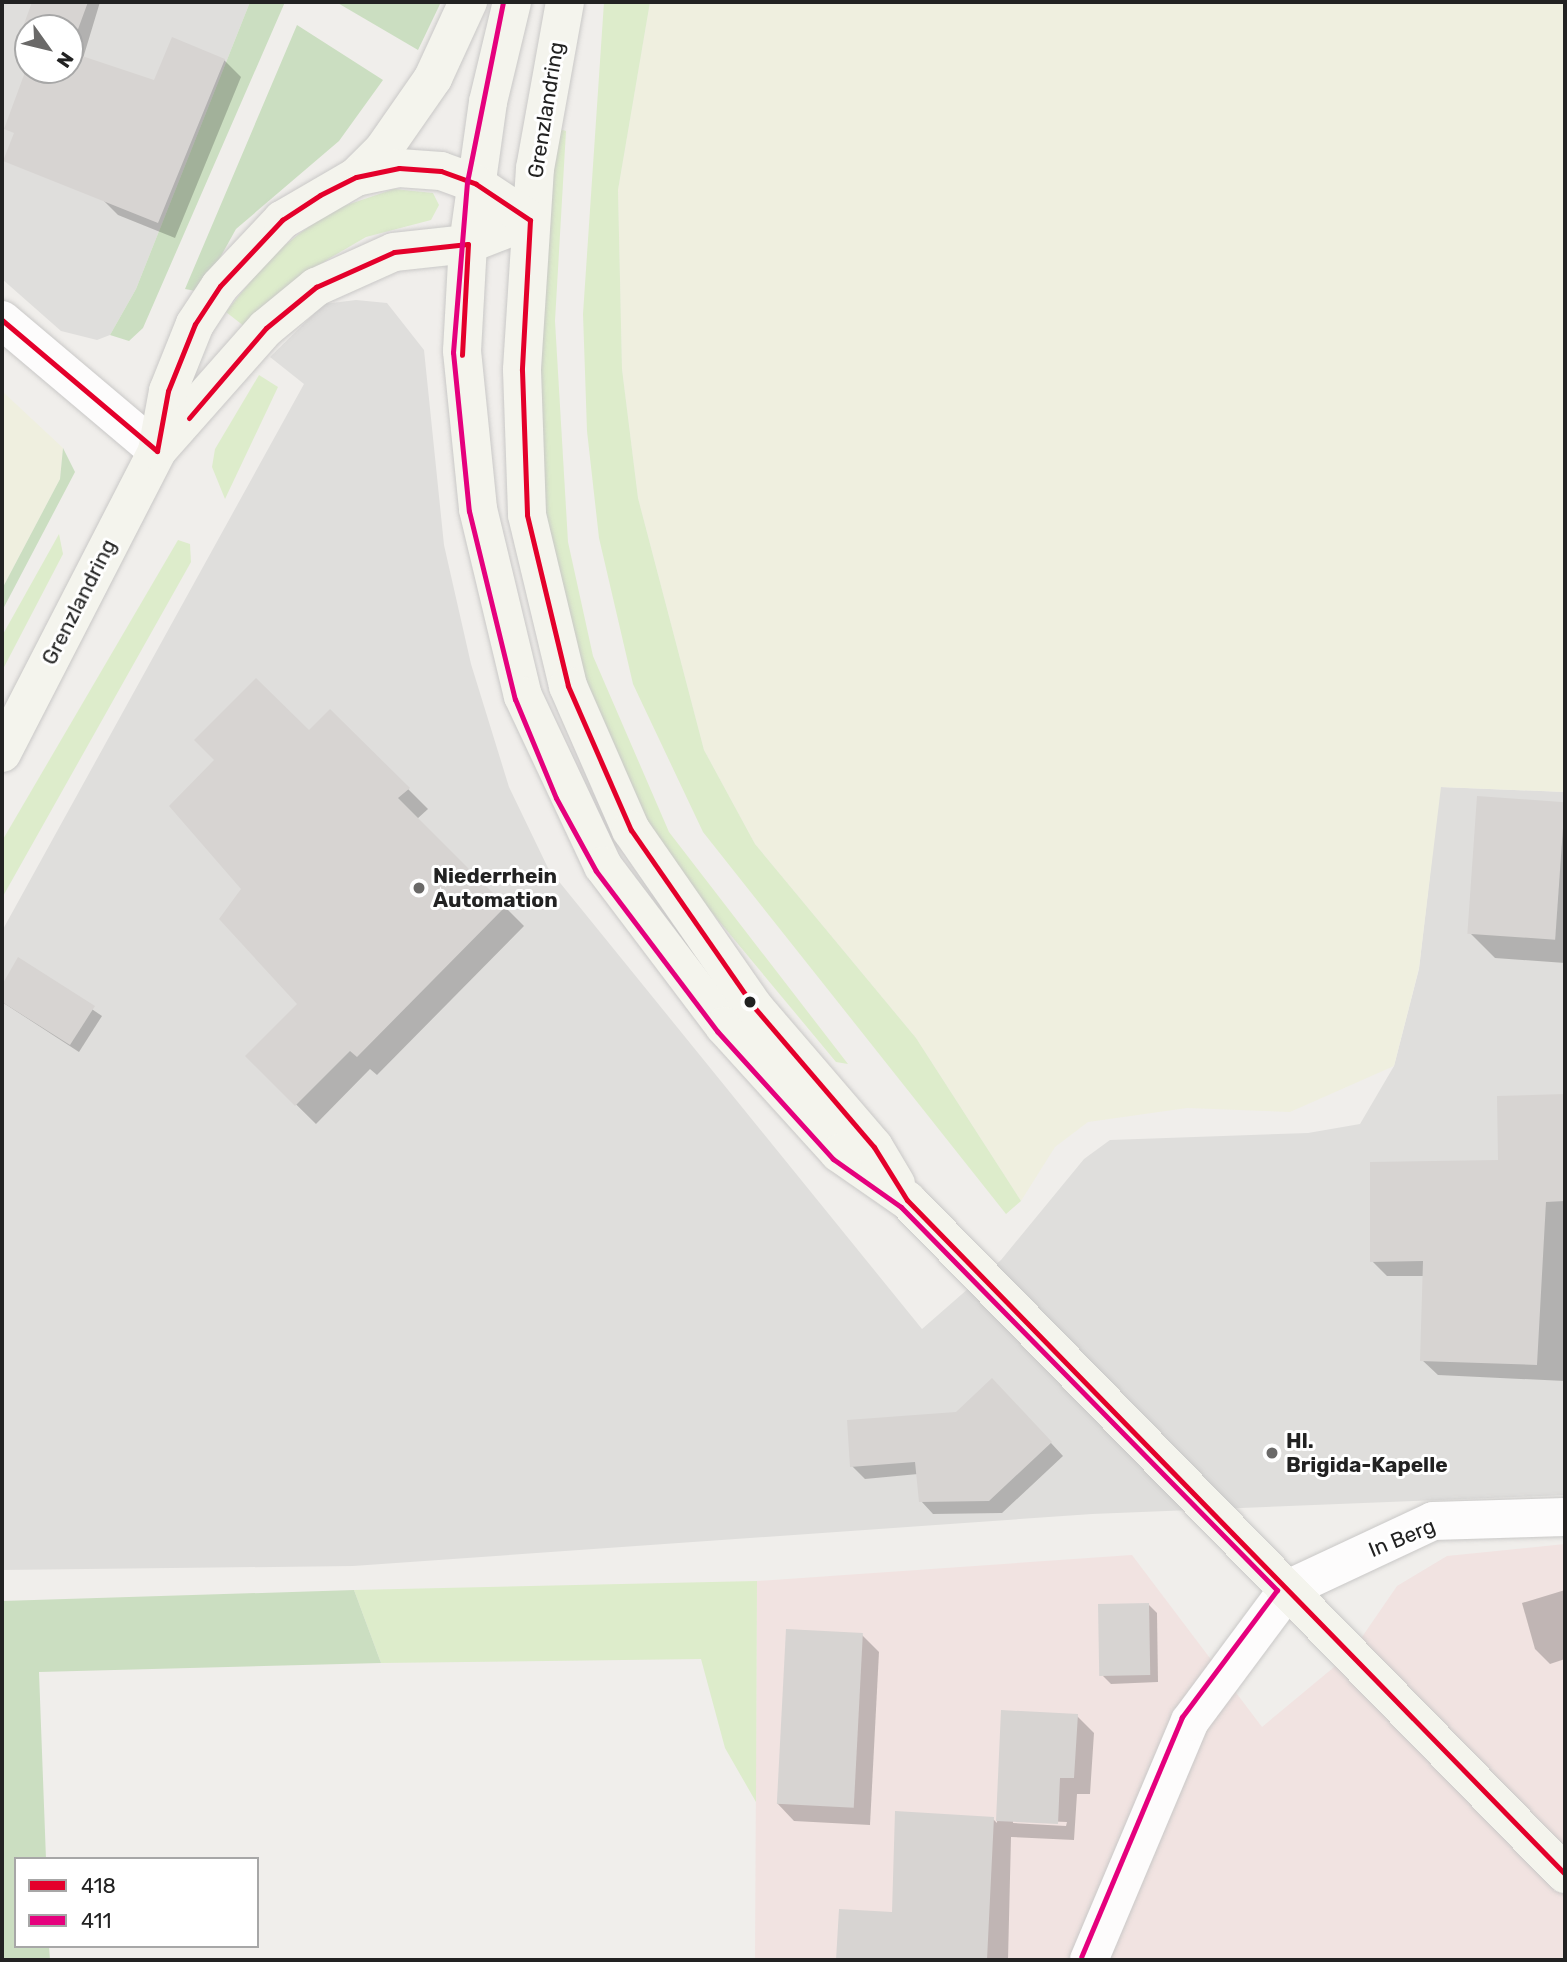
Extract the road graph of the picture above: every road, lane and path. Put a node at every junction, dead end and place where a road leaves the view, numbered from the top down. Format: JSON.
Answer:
{"nodes":[{"id":1,"x":468,"y":2,"type":"edge"},
{"id":2,"x":512,"y":2,"type":"edge"},
{"id":3,"x":565,"y":2,"type":"edge"},
{"id":4,"x":356,"y":177,"type":"junction"},
{"id":5,"x":476,"y":184,"type":"junction"},
{"id":6,"x":530,"y":220,"type":"junction"},
{"id":7,"x":468,"y":244,"type":"junction"},
{"id":8,"x":2,"y":320,"type":"edge"},
{"id":9,"x":157,"y":451,"type":"junction"},
{"id":10,"x":2,"y":753,"type":"edge"},
{"id":11,"x":906,"y":1200,"type":"junction"},
{"id":12,"x":1565,"y":1517,"type":"edge"},
{"id":13,"x":1288,"y":1588,"type":"junction"},
{"id":14,"x":1565,"y":1874,"type":"edge"},
{"id":15,"x":1089,"y":1960,"type":"edge"}],
"edges":[{"from":1,"to":4,"type":"main road"},
{"from":2,"to":5,"type":"main road"},
{"from":3,"to":6,"type":"main road","name":"Grenzlandring"},
{"from":4,"to":5,"type":"main road","name":"Grenzlandring"},
{"from":4,"to":9,"type":"main road","name":"Grenzlandring"},
{"from":5,"to":6,"type":"main road","name":"Grenzlandring"},
{"from":5,"to":7,"type":"main road"},
{"from":6,"to":7,"type":"main road","name":"Grenzlandring"},
{"from":6,"to":11,"type":"main road"},
{"from":7,"to":9,"type":"main road","name":"Grenzlandring"},
{"from":7,"to":11,"type":"main road"},
{"from":8,"to":9,"type":"street"},
{"from":9,"to":10,"type":"main road","name":"Grenzlandring"},
{"from":11,"to":13,"type":"main road"},
{"from":12,"to":13,"type":"street","name":"In Berg"},
{"from":13,"to":14,"type":"main road"},
{"from":13,"to":15,"type":"street"}]}
